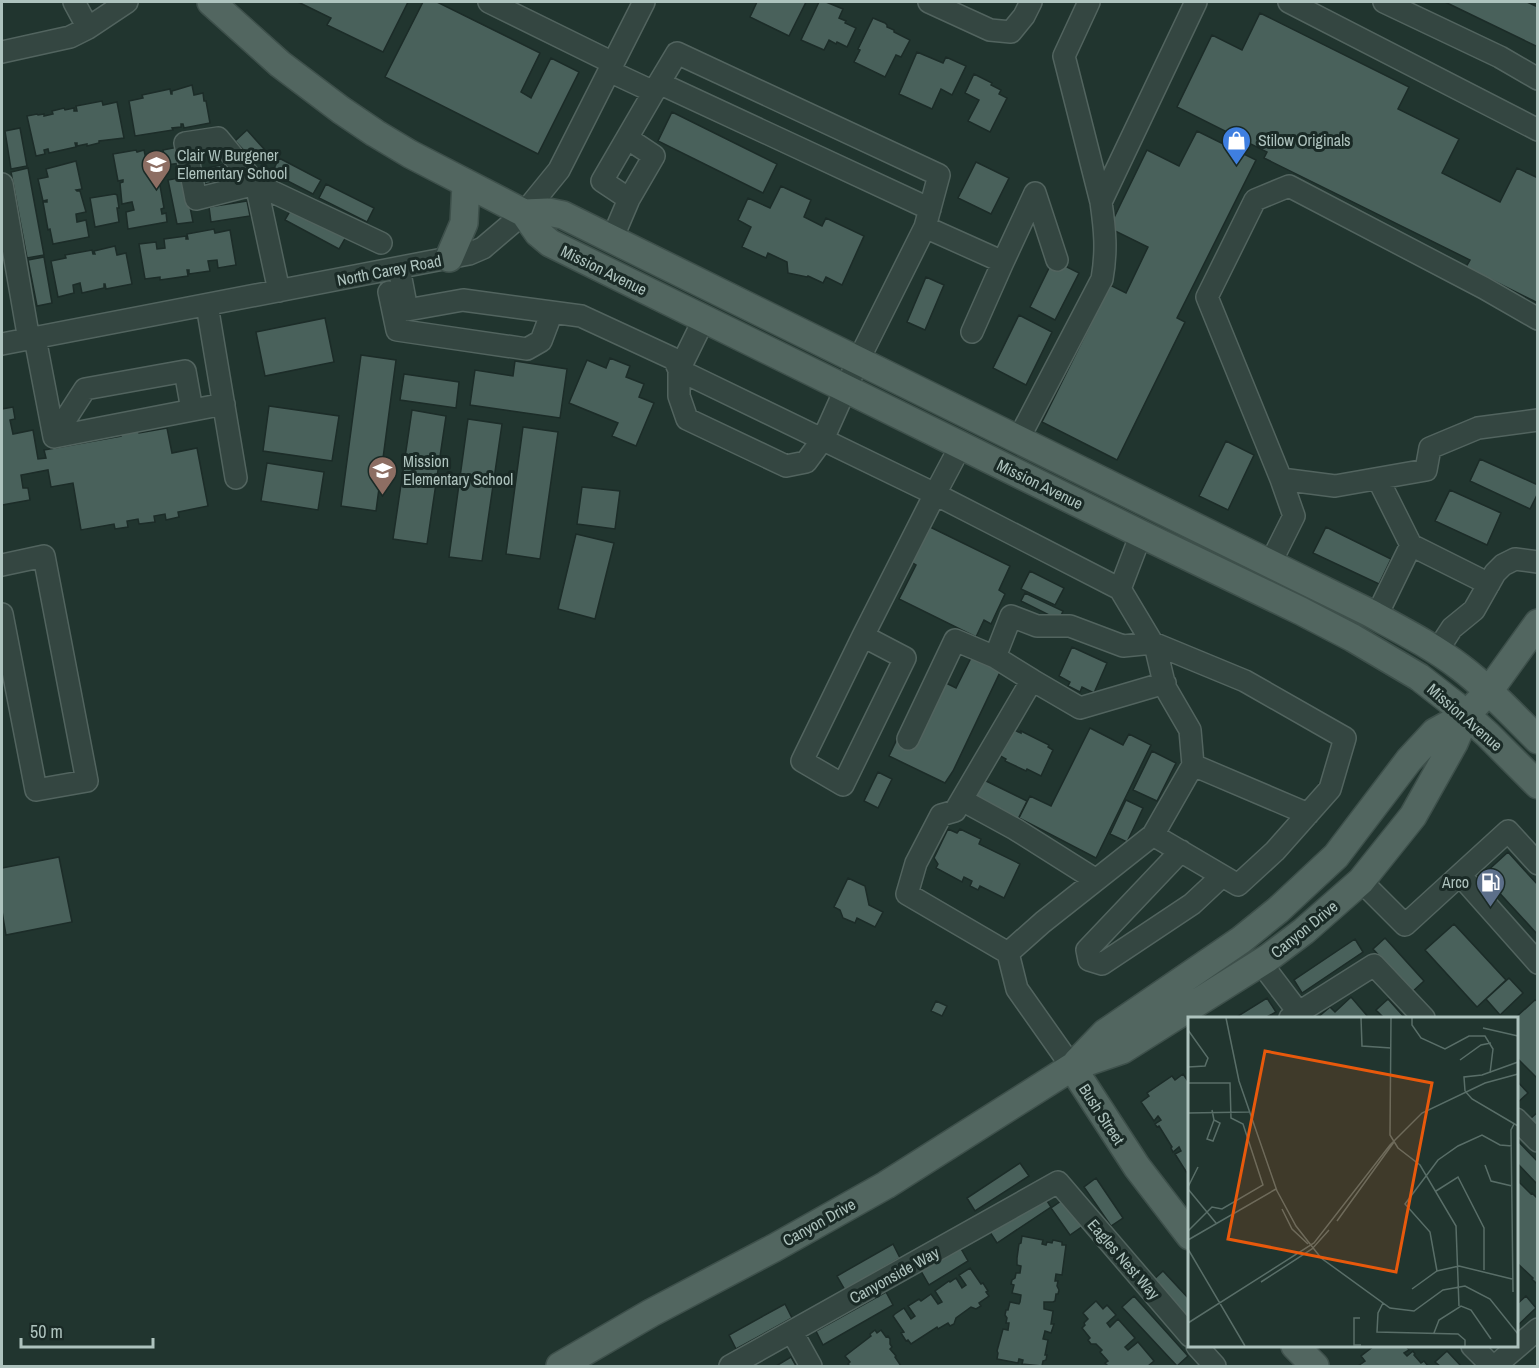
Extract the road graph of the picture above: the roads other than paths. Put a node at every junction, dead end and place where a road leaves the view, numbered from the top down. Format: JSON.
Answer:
{"nodes":[{"id":1,"x":74,"y":2,"type":"edge"},
{"id":2,"x":127,"y":2,"type":"edge"},
{"id":3,"x":211,"y":2,"type":"edge"},
{"id":4,"x":489,"y":2,"type":"edge"},
{"id":5,"x":642,"y":2,"type":"edge"},
{"id":6,"x":929,"y":2,"type":"edge"},
{"id":7,"x":1089,"y":2,"type":"edge"},
{"id":8,"x":1196,"y":2,"type":"edge"},
{"id":9,"x":1289,"y":2,"type":"edge"},
{"id":10,"x":1384,"y":2,"type":"edge"},
{"id":11,"x":1027,"y":9,"type":"edge"},
{"id":12,"x":88,"y":28,"type":"junction"},
{"id":13,"x":2,"y":52,"type":"edge"},
{"id":14,"x":611,"y":67,"type":"junction"},
{"id":15,"x":1538,"y":79,"type":"edge"},
{"id":16,"x":657,"y":87,"type":"junction"},
{"id":17,"x":1538,"y":130,"type":"edge"},
{"id":18,"x":627,"y":138,"type":"junction"},
{"id":19,"x":2,"y":184,"type":"edge"},
{"id":20,"x":466,"y":184,"type":"junction"},
{"id":21,"x":629,"y":199,"type":"junction"},
{"id":22,"x":1101,"y":202,"type":"junction"},
{"id":23,"x":524,"y":213,"type":"junction"},
{"id":24,"x":927,"y":218,"type":"junction"},
{"id":25,"x":612,"y":239,"type":"junction"},
{"id":26,"x":381,"y":243,"type":"dead end"},
{"id":27,"x":448,"y":258,"type":"junction"},
{"id":28,"x":1057,"y":260,"type":"dead end"},
{"id":29,"x":1003,"y":262,"type":"junction"},
{"id":30,"x":392,"y":269,"type":"junction"},
{"id":31,"x":279,"y":291,"type":"junction"},
{"id":32,"x":207,"y":305,"type":"junction"},
{"id":33,"x":407,"y":310,"type":"junction"},
{"id":34,"x":552,"y":312,"type":"junction"},
{"id":35,"x":704,"y":319,"type":"junction"},
{"id":36,"x":1538,"y":319,"type":"edge"},
{"id":37,"x":405,"y":332,"type":"junction"},
{"id":38,"x":972,"y":332,"type":"dead end"},
{"id":39,"x":32,"y":339,"type":"junction"},
{"id":40,"x":2,"y":344,"type":"edge"},
{"id":41,"x":858,"y":361,"type":"junction"},
{"id":42,"x":679,"y":370,"type":"junction"},
{"id":43,"x":847,"y":389,"type":"junction"},
{"id":44,"x":224,"y":404,"type":"junction"},
{"id":45,"x":192,"y":410,"type":"junction"},
{"id":46,"x":1538,"y":420,"type":"edge"},
{"id":47,"x":54,"y":437,"type":"junction"},
{"id":48,"x":823,"y":439,"type":"junction"},
{"id":49,"x":1018,"y":440,"type":"junction"},
{"id":50,"x":961,"y":445,"type":"junction"},
{"id":51,"x":236,"y":478,"type":"dead end"},
{"id":52,"x":1281,"y":479,"type":"junction"},
{"id":53,"x":1378,"y":479,"type":"junction"},
{"id":54,"x":935,"y":494,"type":"junction"},
{"id":55,"x":1141,"y":534,"type":"junction"},
{"id":56,"x":1411,"y":545,"type":"junction"},
{"id":57,"x":1538,"y":562,"type":"edge"},
{"id":58,"x":1270,"y":564,"type":"junction"},
{"id":59,"x":2,"y":565,"type":"edge"},
{"id":60,"x":1489,"y":584,"type":"junction"},
{"id":61,"x":1120,"y":589,"type":"junction"},
{"id":62,"x":2,"y":614,"type":"edge"},
{"id":63,"x":1376,"y":617,"type":"junction"},
{"id":64,"x":1538,"y":623,"type":"edge"},
{"id":65,"x":863,"y":636,"type":"junction"},
{"id":66,"x":1153,"y":643,"type":"junction"},
{"id":67,"x":1437,"y":651,"type":"junction"},
{"id":68,"x":995,"y":657,"type":"junction"},
{"id":69,"x":1032,"y":680,"type":"junction"},
{"id":70,"x":1165,"y":683,"type":"junction"},
{"id":71,"x":1489,"y":691,"type":"junction"},
{"id":72,"x":1466,"y":715,"type":"junction"},
{"id":73,"x":908,"y":739,"type":"dead end"},
{"id":74,"x":1538,"y":740,"type":"edge"},
{"id":75,"x":1193,"y":765,"type":"junction"},
{"id":76,"x":1538,"y":785,"type":"edge"},
{"id":77,"x":962,"y":800,"type":"junction"},
{"id":78,"x":1308,"y":813,"type":"junction"},
{"id":79,"x":1153,"y":835,"type":"junction"},
{"id":80,"x":1181,"y":851,"type":"junction"},
{"id":81,"x":1538,"y":864,"type":"edge"},
{"id":82,"x":1460,"y":874,"type":"junction"},
{"id":83,"x":1222,"y":876,"type":"junction"},
{"id":84,"x":1096,"y":880,"type":"junction"},
{"id":85,"x":1361,"y":881,"type":"junction"},
{"id":86,"x":1008,"y":953,"type":"junction"},
{"id":87,"x":1261,"y":963,"type":"junction"},
{"id":88,"x":1538,"y":963,"type":"edge"},
{"id":89,"x":1295,"y":1016,"type":"edge"},
{"id":90,"x":1423,"y":1017,"type":"edge"},
{"id":91,"x":1072,"y":1067,"type":"junction"},
{"id":92,"x":1518,"y":1121,"type":"edge"},
{"id":93,"x":1538,"y":1141,"type":"edge"},
{"id":94,"x":1058,"y":1182,"type":"joint"},
{"id":95,"x":1188,"y":1233,"type":"edge"},
{"id":96,"x":1538,"y":1329,"type":"edge"},
{"id":97,"x":792,"y":1332,"type":"junction"},
{"id":98,"x":1188,"y":1334,"type":"edge"},
{"id":99,"x":1518,"y":1346,"type":"edge"},
{"id":100,"x":1198,"y":1347,"type":"edge"},
{"id":101,"x":1295,"y":1347,"type":"edge"},
{"id":102,"x":1473,"y":1347,"type":"edge"},
{"id":103,"x":1517,"y":1347,"type":"edge"},
{"id":104,"x":742,"y":1364,"type":"edge"},
{"id":105,"x":560,"y":1366,"type":"edge"},
{"id":106,"x":811,"y":1366,"type":"edge"},
{"id":107,"x":1215,"y":1366,"type":"edge"},
{"id":108,"x":1315,"y":1366,"type":"edge"},
{"id":109,"x":1494,"y":1366,"type":"edge"}],
"edges":[{"from":1,"to":12,"type":"street"},
{"from":2,"to":12,"type":"street"},
{"from":3,"to":20,"type":"main road","name":"Mission Avenue"},
{"from":4,"to":14,"type":"street"},
{"from":5,"to":14,"type":"street","name":"North Carey Road"},
{"from":6,"to":11,"type":"street"},
{"from":7,"to":22,"type":"street"},
{"from":8,"to":22,"type":"street"},
{"from":9,"to":17,"type":"street"},
{"from":10,"to":15,"type":"street"},
{"from":12,"to":13,"type":"street"},
{"from":14,"to":16,"type":"street"},
{"from":14,"to":23,"type":"street","name":"North Carey Road"},
{"from":16,"to":18,"type":"street"},
{"from":16,"to":24,"type":"street"},
{"from":16,"to":24,"type":"street"},
{"from":18,"to":21,"type":"street"},
{"from":18,"to":21,"type":"street"},
{"from":19,"to":39,"type":"street"},
{"from":20,"to":23,"type":"main road","name":"Mission Avenue"},
{"from":20,"to":27,"type":"main road"},
{"from":21,"to":25,"type":"street"},
{"from":22,"to":49,"type":"street"},
{"from":23,"to":25,"type":"main road","name":"Mission Avenue"},
{"from":23,"to":27,"type":"street","name":"North Carey Road"},
{"from":23,"to":35,"type":"main road","name":"Mission Avenue"},
{"from":24,"to":29,"type":"street"},
{"from":24,"to":41,"type":"street"},
{"from":25,"to":41,"type":"main road","name":"Mission Avenue"},
{"from":26,"to":31,"type":"street"},
{"from":27,"to":30,"type":"street","name":"North Carey Road"},
{"from":28,"to":29,"type":"street"},
{"from":29,"to":38,"type":"street"},
{"from":30,"to":31,"type":"street","name":"North Carey Road"},
{"from":30,"to":33,"type":"street"},
{"from":30,"to":37,"type":"street"},
{"from":31,"to":32,"type":"street","name":"North Carey Road"},
{"from":32,"to":39,"type":"street","name":"North Carey Road"},
{"from":32,"to":44,"type":"street"},
{"from":33,"to":34,"type":"street"},
{"from":33,"to":37,"type":"street"},
{"from":34,"to":37,"type":"street"},
{"from":34,"to":42,"type":"street"},
{"from":35,"to":42,"type":"street"},
{"from":35,"to":43,"type":"main road","name":"Mission Avenue"},
{"from":36,"to":52,"type":"street"},
{"from":39,"to":40,"type":"street","name":"North Carey Road"},
{"from":39,"to":47,"type":"street"},
{"from":41,"to":43,"type":"street"},
{"from":41,"to":49,"type":"main road","name":"Mission Avenue"},
{"from":42,"to":48,"type":"street"},
{"from":42,"to":48,"type":"street"},
{"from":43,"to":48,"type":"street"},
{"from":43,"to":50,"type":"main road","name":"Mission Avenue"},
{"from":44,"to":45,"type":"street"},
{"from":44,"to":51,"type":"street"},
{"from":45,"to":47,"type":"street"},
{"from":45,"to":47,"type":"street"},
{"from":46,"to":53,"type":"street"},
{"from":48,"to":54,"type":"street"},
{"from":49,"to":58,"type":"main road","name":"Mission Avenue"},
{"from":50,"to":54,"type":"street"},
{"from":50,"to":55,"type":"main road","name":"Mission Avenue"},
{"from":52,"to":53,"type":"street"},
{"from":52,"to":58,"type":"street"},
{"from":53,"to":56,"type":"street"},
{"from":54,"to":61,"type":"street"},
{"from":54,"to":65,"type":"street"},
{"from":55,"to":61,"type":"street"},
{"from":55,"to":72,"type":"main road","name":"Mission Avenue"},
{"from":56,"to":60,"type":"street"},
{"from":56,"to":63,"type":"street"},
{"from":57,"to":60,"type":"street"},
{"from":58,"to":63,"type":"main road","name":"Mission Avenue"},
{"from":59,"to":62,"type":"street"},
{"from":60,"to":67,"type":"street"},
{"from":61,"to":66,"type":"street"},
{"from":63,"to":67,"type":"main road","name":"Mission Avenue"},
{"from":64,"to":71,"type":"main road","name":"Canyon Drive"},
{"from":65,"to":65,"type":"street"},
{"from":66,"to":68,"type":"street"},
{"from":66,"to":70,"type":"street"},
{"from":66,"to":78,"type":"street"},
{"from":67,"to":71,"type":"main road","name":"Mission Avenue"},
{"from":68,"to":69,"type":"street"},
{"from":68,"to":73,"type":"street"},
{"from":69,"to":70,"type":"street"},
{"from":69,"to":77,"type":"street"},
{"from":70,"to":75,"type":"street"},
{"from":71,"to":72,"type":"main road","name":"Canyon Drive"},
{"from":71,"to":74,"type":"main road","name":"Mission Avenue"},
{"from":72,"to":76,"type":"main road","name":"Mission Avenue"},
{"from":72,"to":85,"type":"main road","name":"Canyon Drive"},
{"from":72,"to":91,"type":"main road","name":"Canyon Drive"},
{"from":75,"to":78,"type":"street"},
{"from":75,"to":79,"type":"street"},
{"from":77,"to":84,"type":"street"},
{"from":77,"to":86,"type":"street"},
{"from":78,"to":83,"type":"street"},
{"from":79,"to":80,"type":"street"},
{"from":79,"to":84,"type":"street"},
{"from":80,"to":83,"type":"street"},
{"from":80,"to":83,"type":"street"},
{"from":81,"to":82,"type":"street"},
{"from":82,"to":85,"type":"street"},
{"from":82,"to":88,"type":"street"},
{"from":84,"to":86,"type":"street"},
{"from":85,"to":87,"type":"main road","name":"Canyon Drive"},
{"from":86,"to":91,"type":"street","name":"Bush Street"},
{"from":87,"to":89,"type":"street"},
{"from":87,"to":91,"type":"main road","name":"Canyon Drive"},
{"from":89,"to":90,"type":"street"},
{"from":91,"to":95,"type":"main road","name":"Bush Street"},
{"from":91,"to":105,"type":"main road","name":"Canyon Drive"},
{"from":92,"to":93,"type":"street"},
{"from":94,"to":97,"type":"street","name":"Canyonside Way"},
{"from":94,"to":98,"type":"street","name":"Eagles Nest Way"},
{"from":96,"to":99,"type":"street"},
{"from":97,"to":104,"type":"street","name":"Canyonside Way"},
{"from":97,"to":106,"type":"street"},
{"from":100,"to":107,"type":"street"},
{"from":101,"to":108,"type":"main road"},
{"from":102,"to":109,"type":"street"},
{"from":103,"to":109,"type":"street"}]}
